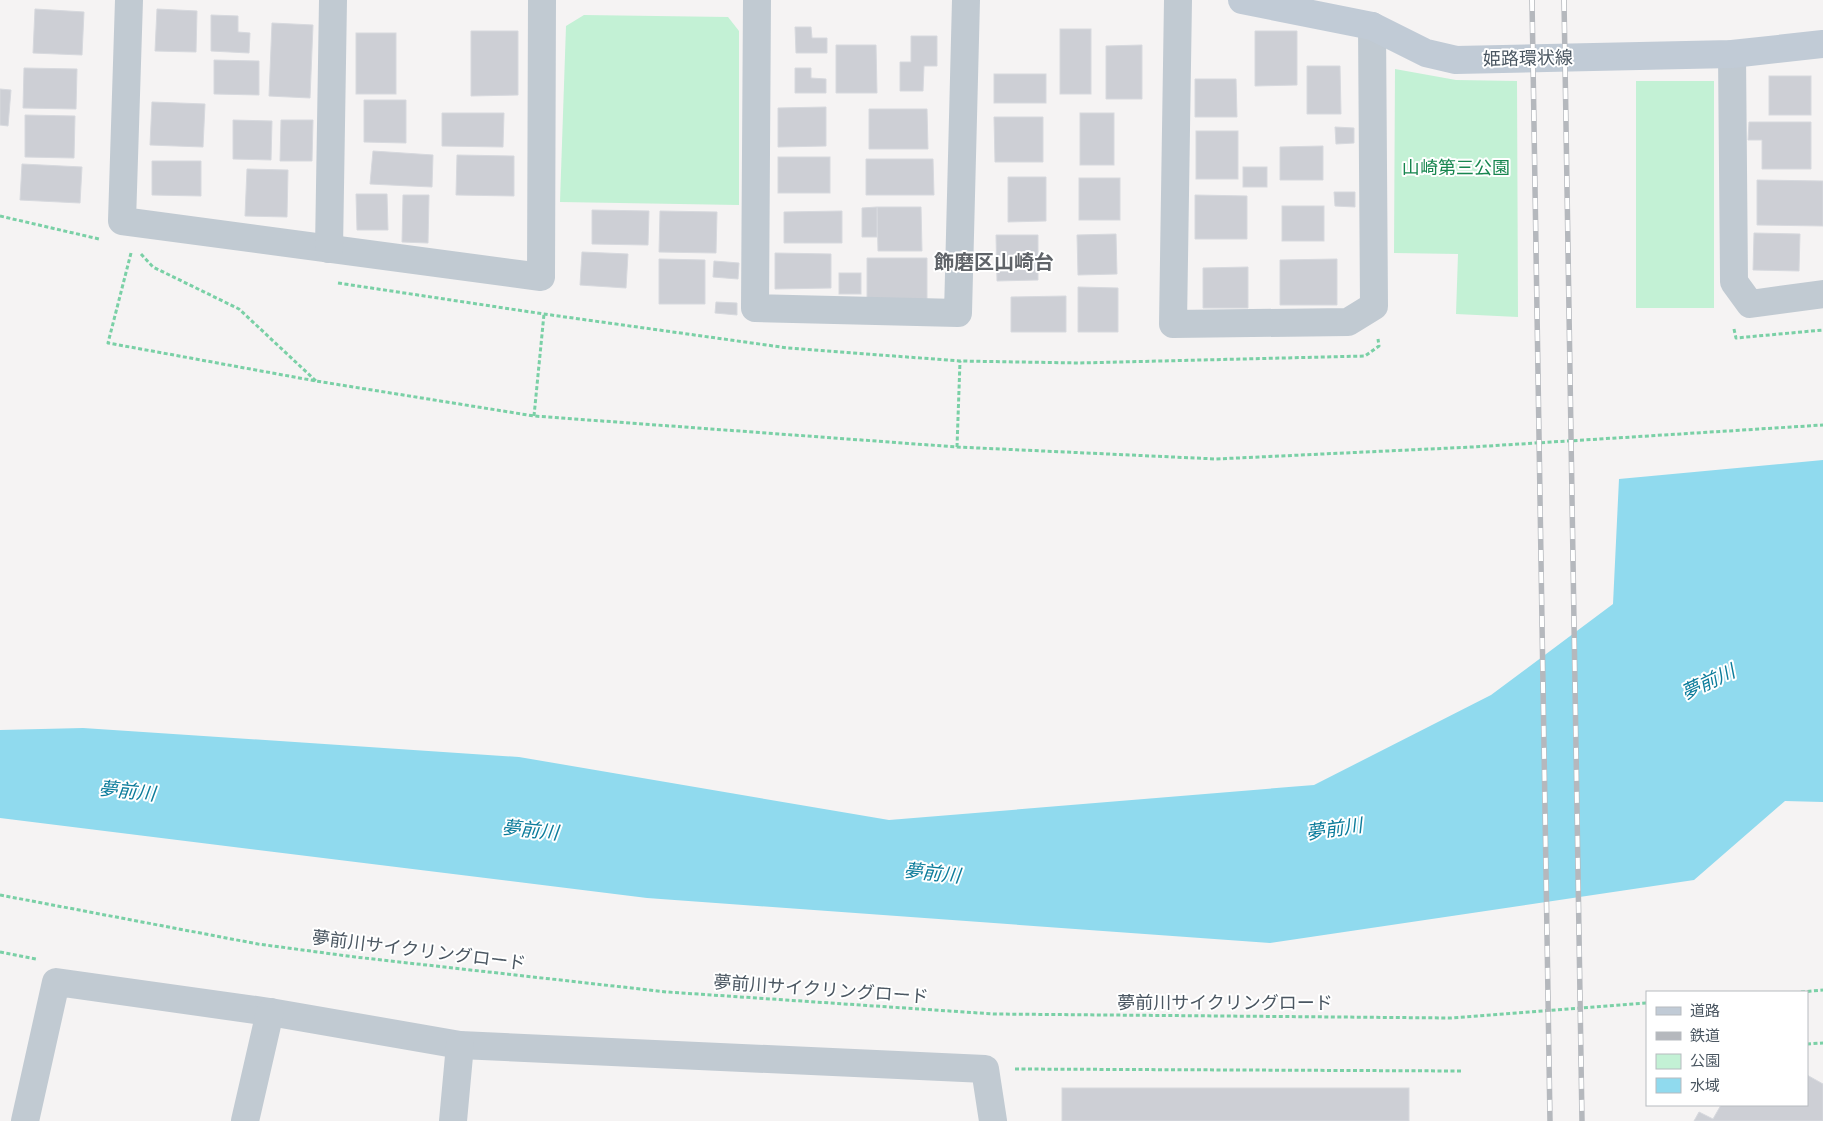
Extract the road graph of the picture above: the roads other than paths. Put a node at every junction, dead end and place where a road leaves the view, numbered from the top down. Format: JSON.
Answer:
{"nodes":[{"id":1,"x":129,"y":0,"type":"edge"},
{"id":2,"x":333,"y":0,"type":"edge"},
{"id":3,"x":542,"y":0,"type":"edge"},
{"id":4,"x":757,"y":0,"type":"edge"},
{"id":5,"x":966,"y":0,"type":"edge"},
{"id":6,"x":1178,"y":0,"type":"edge"},
{"id":7,"x":1242,"y":0,"type":"edge"},
{"id":8,"x":1272,"y":3,"type":"edge"},
{"id":9,"x":1372,"y":26,"type":"junction"},
{"id":10,"x":1823,"y":44,"type":"edge"},
{"id":11,"x":1732,"y":54,"type":"junction"},
{"id":12,"x":329,"y":249,"type":"junction"},
{"id":13,"x":1823,"y":294,"type":"edge"},
{"id":14,"x":270,"y":1012,"type":"junction"},
{"id":15,"x":460,"y":1045,"type":"junction"},
{"id":16,"x":25,"y":1121,"type":"edge"},
{"id":17,"x":245,"y":1121,"type":"edge"},
{"id":18,"x":452,"y":1121,"type":"edge"},
{"id":19,"x":993,"y":1121,"type":"edge"}],
"edges":[{"from":1,"to":12,"type":"street"},
{"from":2,"to":12,"type":"street"},
{"from":3,"to":12,"type":"street"},
{"from":4,"to":5,"type":"street"},
{"from":6,"to":9,"type":"street"},
{"from":7,"to":8,"type":"main road","name":"姫路環状線"},
{"from":8,"to":9,"type":"main road","name":"姫路環状線"},
{"from":9,"to":11,"type":"main road","name":"姫路環状線"},
{"from":10,"to":11,"type":"main road","name":"姫路環状線"},
{"from":11,"to":13,"type":"street"},
{"from":14,"to":15,"type":"street"},
{"from":14,"to":16,"type":"street"},
{"from":14,"to":17,"type":"street"},
{"from":15,"to":18,"type":"street"},
{"from":15,"to":19,"type":"street"}]}
